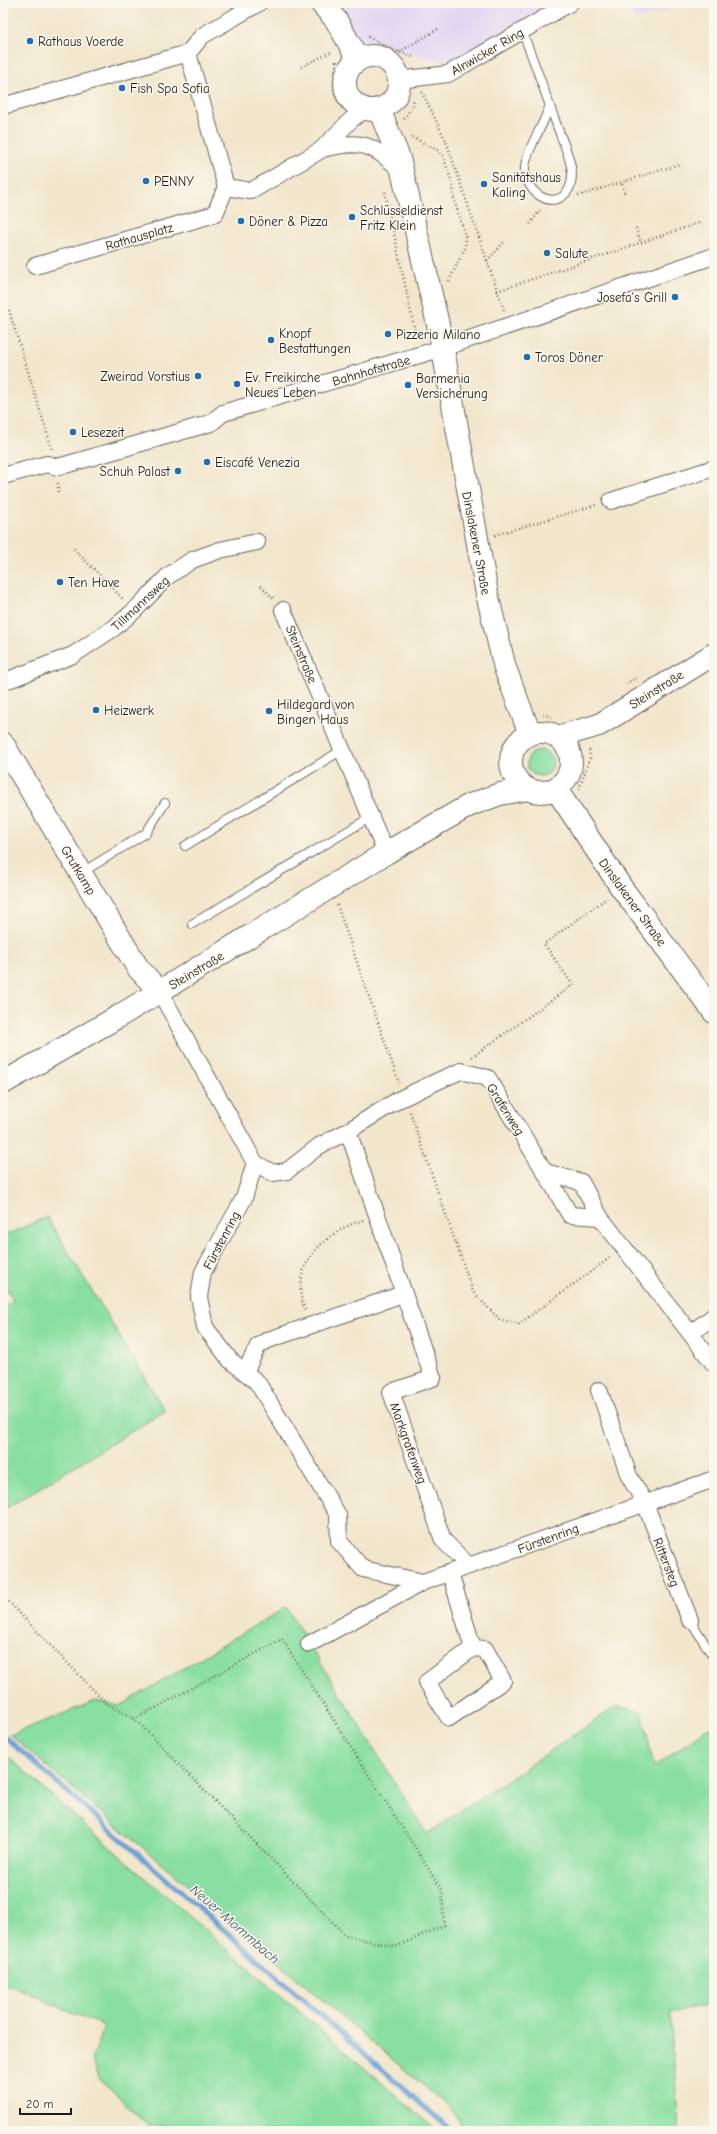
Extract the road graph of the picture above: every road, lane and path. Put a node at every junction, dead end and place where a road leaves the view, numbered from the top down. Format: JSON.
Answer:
{"nodes":[{"id":1,"x":259,"y":3,"type":"edge"},
{"id":2,"x":322,"y":3,"type":"edge"},
{"id":3,"x":570,"y":3,"type":"edge"},
{"id":4,"x":438,"y":30,"type":"dead end"},
{"id":5,"x":522,"y":31,"type":"junction"},
{"id":6,"x":364,"y":33,"type":"dead end"},
{"id":7,"x":398,"y":52,"type":"junction"},
{"id":8,"x":188,"y":53,"type":"junction"},
{"id":9,"x":413,"y":57,"type":"dead end"},
{"id":10,"x":358,"y":59,"type":"junction"},
{"id":11,"x":302,"y":67,"type":"dead end"},
{"id":12,"x":407,"y":79,"type":"junction"},
{"id":13,"x":414,"y":100,"type":"dead end"},
{"id":14,"x":550,"y":105,"type":"junction"},
{"id":15,"x":3,"y":106,"type":"edge"},
{"id":16,"x":366,"y":112,"type":"junction"},
{"id":17,"x":401,"y":123,"type":"dead end"},
{"id":18,"x":410,"y":136,"type":"dead end"},
{"id":19,"x":321,"y":150,"type":"junction"},
{"id":20,"x":680,"y":164,"type":"dead end"},
{"id":21,"x":402,"y":171,"type":"junction"},
{"id":22,"x":622,"y":184,"type":"junction"},
{"id":23,"x":384,"y":186,"type":"dead end"},
{"id":24,"x":226,"y":187,"type":"junction"},
{"id":25,"x":625,"y":194,"type":"dead end"},
{"id":26,"x":564,"y":195,"type":"junction"},
{"id":27,"x":548,"y":199,"type":"junction"},
{"id":28,"x":702,"y":222,"type":"dead end"},
{"id":29,"x":530,"y":224,"type":"dead end"},
{"id":30,"x":636,"y":228,"type":"dead end"},
{"id":31,"x":504,"y":242,"type":"dead end"},
{"id":32,"x":641,"y":243,"type":"junction"},
{"id":33,"x":714,"y":256,"type":"edge"},
{"id":34,"x":487,"y":261,"type":"junction"},
{"id":35,"x":35,"y":266,"type":"dead end"},
{"id":36,"x":446,"y":286,"type":"dead end"},
{"id":37,"x":3,"y":291,"type":"edge"},
{"id":38,"x":497,"y":291,"type":"junction"},
{"id":39,"x":510,"y":326,"type":"junction"},
{"id":40,"x":443,"y":348,"type":"junction"},
{"id":41,"x":58,"y":467,"type":"junction"},
{"id":42,"x":714,"y":468,"type":"edge"},
{"id":43,"x":3,"y":476,"type":"edge"},
{"id":44,"x":611,"y":501,"type":"joint"},
{"id":45,"x":476,"y":541,"type":"junction"},
{"id":46,"x":257,"y":542,"type":"dead end"},
{"id":47,"x":74,"y":549,"type":"dead end"},
{"id":48,"x":283,"y":610,"type":"dead end"},
{"id":49,"x":134,"y":611,"type":"junction"},
{"id":50,"x":714,"y":654,"type":"edge"},
{"id":51,"x":3,"y":682,"type":"edge"},
{"id":52,"x":539,"y":713,"type":"dead end"},
{"id":53,"x":530,"y":734,"type":"junction"},
{"id":54,"x":574,"y":736,"type":"junction"},
{"id":55,"x":3,"y":744,"type":"edge"},
{"id":56,"x":342,"y":750,"type":"junction"},
{"id":57,"x":511,"y":766,"type":"junction"},
{"id":58,"x":527,"y":789,"type":"junction"},
{"id":59,"x":556,"y":789,"type":"junction"},
{"id":60,"x":576,"y":796,"type":"dead end"},
{"id":61,"x":165,"y":803,"type":"dead end"},
{"id":62,"x":470,"y":805,"type":"junction"},
{"id":63,"x":371,"y":817,"type":"junction"},
{"id":64,"x":185,"y":846,"type":"dead end"},
{"id":65,"x":386,"y":853,"type":"junction"},
{"id":66,"x":81,"y":874,"type":"junction"},
{"id":67,"x":331,"y":887,"type":"junction"},
{"id":68,"x":621,"y":887,"type":"junction"},
{"id":69,"x":192,"y":924,"type":"dead end"},
{"id":70,"x":160,"y":992,"type":"junction"},
{"id":71,"x":714,"y":1012,"type":"edge"},
{"id":72,"x":468,"y":1060,"type":"dead end"},
{"id":73,"x":3,"y":1083,"type":"edge"},
{"id":74,"x":404,"y":1097,"type":"junction"},
{"id":75,"x":348,"y":1131,"type":"junction"},
{"id":76,"x":255,"y":1163,"type":"junction"},
{"id":77,"x":545,"y":1172,"type":"junction"},
{"id":78,"x":377,"y":1216,"type":"junction"},
{"id":79,"x":600,"y":1217,"type":"junction"},
{"id":80,"x":623,"y":1248,"type":"junction"},
{"id":81,"x":402,"y":1294,"type":"junction"},
{"id":82,"x":714,"y":1316,"type":"edge"},
{"id":83,"x":311,"y":1325,"type":"junction"},
{"id":84,"x":691,"y":1333,"type":"junction"},
{"id":85,"x":714,"y":1364,"type":"edge"},
{"id":86,"x":245,"y":1372,"type":"junction"},
{"id":87,"x":599,"y":1390,"type":"dead end"},
{"id":88,"x":714,"y":1478,"type":"edge"},
{"id":89,"x":645,"y":1503,"type":"junction"},
{"id":90,"x":469,"y":1566,"type":"junction"},
{"id":91,"x":450,"y":1573,"type":"junction"},
{"id":92,"x":423,"y":1582,"type":"junction"},
{"id":93,"x":3,"y":1596,"type":"edge"},
{"id":94,"x":690,"y":1620,"type":"joint"},
{"id":95,"x":309,"y":1644,"type":"dead end"},
{"id":96,"x":473,"y":1648,"type":"junction"},
{"id":97,"x":714,"y":1658,"type":"edge"},
{"id":98,"x":135,"y":1719,"type":"junction"}],
"edges":[{"from":1,"to":8,"type":"street"},
{"from":2,"to":10,"type":"main road"},
{"from":3,"to":5,"type":"street","name":"Alnwicker Ring"},
{"from":4,"to":7,"type":"path"},
{"from":5,"to":12,"type":"street","name":"Alnwicker Ring"},
{"from":5,"to":14,"type":"lane"},
{"from":6,"to":7,"type":"path"},
{"from":7,"to":9,"type":"path"},
{"from":8,"to":15,"type":"street"},
{"from":8,"to":24,"type":"street"},
{"from":10,"to":12,"type":"main road"},
{"from":10,"to":16,"type":"main road"},
{"from":11,"to":16,"type":"path"},
{"from":12,"to":16,"type":"main road"},
{"from":12,"to":34,"type":"path"},
{"from":13,"to":17,"type":"path"},
{"from":14,"to":26,"type":"lane"},
{"from":14,"to":27,"type":"lane"},
{"from":16,"to":19,"type":"street"},
{"from":16,"to":21,"type":"main road","name":"Dinslakener Straße"},
{"from":18,"to":36,"type":"path"},
{"from":19,"to":21,"type":"street"},
{"from":19,"to":24,"type":"street"},
{"from":20,"to":22,"type":"path"},
{"from":21,"to":40,"type":"main road","name":"Dinslakener Straße"},
{"from":22,"to":25,"type":"path"},
{"from":22,"to":26,"type":"path"},
{"from":23,"to":40,"type":"path"},
{"from":24,"to":35,"type":"street","name":"Rathausplatz"},
{"from":26,"to":27,"type":"lane"},
{"from":27,"to":29,"type":"path"},
{"from":28,"to":32,"type":"path"},
{"from":30,"to":32,"type":"path"},
{"from":31,"to":34,"type":"path"},
{"from":32,"to":38,"type":"path"},
{"from":33,"to":39,"type":"street","name":"Bahnhofstraße"},
{"from":34,"to":38,"type":"path"},
{"from":37,"to":41,"type":"path"},
{"from":38,"to":39,"type":"path"},
{"from":39,"to":40,"type":"street","name":"Bahnhofstraße"},
{"from":40,"to":41,"type":"street","name":"Bahnhofstraße"},
{"from":40,"to":45,"type":"main road","name":"Dinslakener Straße"},
{"from":41,"to":43,"type":"street","name":"Bahnhofstraße"},
{"from":42,"to":44,"type":"street"},
{"from":44,"to":45,"type":"path"},
{"from":45,"to":53,"type":"main road","name":"Dinslakener Straße"},
{"from":46,"to":49,"type":"street","name":"Tillmannsweg"},
{"from":47,"to":49,"type":"path"},
{"from":48,"to":56,"type":"street","name":"Steinstraße"},
{"from":49,"to":51,"type":"street","name":"Tillmannsweg"},
{"from":50,"to":54,"type":"main road","name":"Steinstraße"},
{"from":52,"to":54,"type":"path"},
{"from":53,"to":54,"type":"main road"},
{"from":53,"to":57,"type":"main road"},
{"from":54,"to":59,"type":"main road","name":"Steinstraße"},
{"from":54,"to":60,"type":"path"},
{"from":55,"to":66,"type":"main road","name":"Grutkamp"},
{"from":56,"to":63,"type":"street","name":"Steinstraße"},
{"from":56,"to":64,"type":"lane"},
{"from":57,"to":58,"type":"main road"},
{"from":57,"to":62,"type":"main road","name":"Steinstraße"},
{"from":58,"to":59,"type":"main road"},
{"from":58,"to":62,"type":"main road","name":"Steinstraße"},
{"from":59,"to":68,"type":"main road","name":"Dinslakener Straße"},
{"from":61,"to":66,"type":"lane"},
{"from":62,"to":65,"type":"main road","name":"Steinstraße"},
{"from":63,"to":65,"type":"street","name":"Steinstraße"},
{"from":63,"to":69,"type":"lane"},
{"from":65,"to":67,"type":"main road","name":"Steinstraße"},
{"from":66,"to":70,"type":"main road","name":"Grutkamp"},
{"from":67,"to":70,"type":"main road","name":"Steinstraße"},
{"from":67,"to":74,"type":"path"},
{"from":68,"to":71,"type":"main road","name":"Dinslakener Straße"},
{"from":68,"to":72,"type":"path"},
{"from":70,"to":73,"type":"main road","name":"Steinstraße"},
{"from":70,"to":76,"type":"street"},
{"from":74,"to":75,"type":"street","name":"Grafenweg"},
{"from":74,"to":77,"type":"street","name":"Grafenweg"},
{"from":74,"to":80,"type":"path"},
{"from":75,"to":76,"type":"street","name":"Grafenweg"},
{"from":75,"to":78,"type":"street","name":"Markgrafenweg"},
{"from":76,"to":86,"type":"street","name":"Fürstenring"},
{"from":77,"to":79,"type":"street"},
{"from":77,"to":79,"type":"street","name":"Grafenweg"},
{"from":78,"to":81,"type":"street","name":"Markgrafenweg"},
{"from":78,"to":83,"type":"path"},
{"from":79,"to":80,"type":"street"},
{"from":80,"to":84,"type":"street"},
{"from":81,"to":83,"type":"street"},
{"from":81,"to":90,"type":"street","name":"Markgrafenweg"},
{"from":82,"to":84,"type":"street"},
{"from":83,"to":86,"type":"street"},
{"from":84,"to":85,"type":"street"},
{"from":86,"to":92,"type":"street","name":"Fürstenring"},
{"from":87,"to":89,"type":"street"},
{"from":88,"to":89,"type":"street","name":"Fürstenring"},
{"from":89,"to":90,"type":"street","name":"Fürstenring"},
{"from":89,"to":94,"type":"street","name":"Rittersteg"},
{"from":90,"to":91,"type":"street","name":"Fürstenring"},
{"from":91,"to":92,"type":"street","name":"Fürstenring"},
{"from":91,"to":96,"type":"street"},
{"from":92,"to":95,"type":"street","name":"Fürstenring"},
{"from":93,"to":98,"type":"path"},
{"from":94,"to":97,"type":"lane"},
{"from":96,"to":96,"type":"street"},
{"from":98,"to":98,"type":"path"}]}
